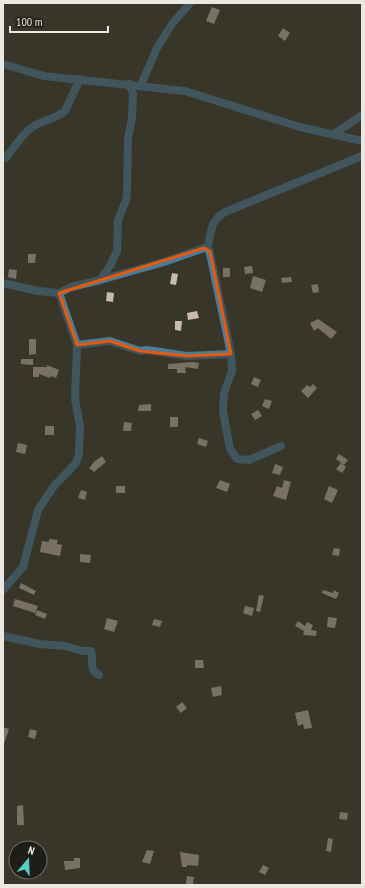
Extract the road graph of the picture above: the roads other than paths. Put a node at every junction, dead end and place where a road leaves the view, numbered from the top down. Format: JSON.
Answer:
{"nodes":[{"id":1,"x":190,"y":3,"type":"edge"},
{"id":2,"x":3,"y":64,"type":"edge"},
{"id":3,"x":80,"y":79,"type":"junction"},
{"id":4,"x":128,"y":84,"type":"junction"},
{"id":5,"x":141,"y":85,"type":"junction"},
{"id":6,"x":362,"y":115,"type":"edge"},
{"id":7,"x":334,"y":134,"type":"junction"},
{"id":8,"x":362,"y":141,"type":"edge"},
{"id":9,"x":362,"y":156,"type":"edge"},
{"id":10,"x":6,"y":158,"type":"dead end"},
{"id":11,"x":207,"y":248,"type":"junction"},
{"id":12,"x":100,"y":280,"type":"junction"},
{"id":13,"x":3,"y":283,"type":"edge"},
{"id":14,"x":59,"y":293,"type":"junction"},
{"id":15,"x":77,"y":345,"type":"junction"},
{"id":16,"x":231,"y":354,"type":"junction"},
{"id":17,"x":281,"y":446,"type":"dead end"},
{"id":18,"x":3,"y":590,"type":"edge"},
{"id":19,"x":3,"y":636,"type":"edge"},
{"id":20,"x":99,"y":675,"type":"dead end"}],
"edges":[{"from":1,"to":5,"type":"street"},
{"from":2,"to":3,"type":"street"},
{"from":3,"to":4,"type":"street"},
{"from":3,"to":10,"type":"street"},
{"from":4,"to":5,"type":"street"},
{"from":4,"to":12,"type":"street"},
{"from":5,"to":7,"type":"street"},
{"from":6,"to":7,"type":"street"},
{"from":7,"to":8,"type":"street"},
{"from":9,"to":11,"type":"street"},
{"from":11,"to":12,"type":"street"},
{"from":11,"to":16,"type":"street"},
{"from":12,"to":14,"type":"street"},
{"from":13,"to":14,"type":"street"},
{"from":14,"to":15,"type":"street"},
{"from":15,"to":16,"type":"street"},
{"from":15,"to":18,"type":"street"},
{"from":16,"to":17,"type":"street"},
{"from":19,"to":20,"type":"street"}]}
